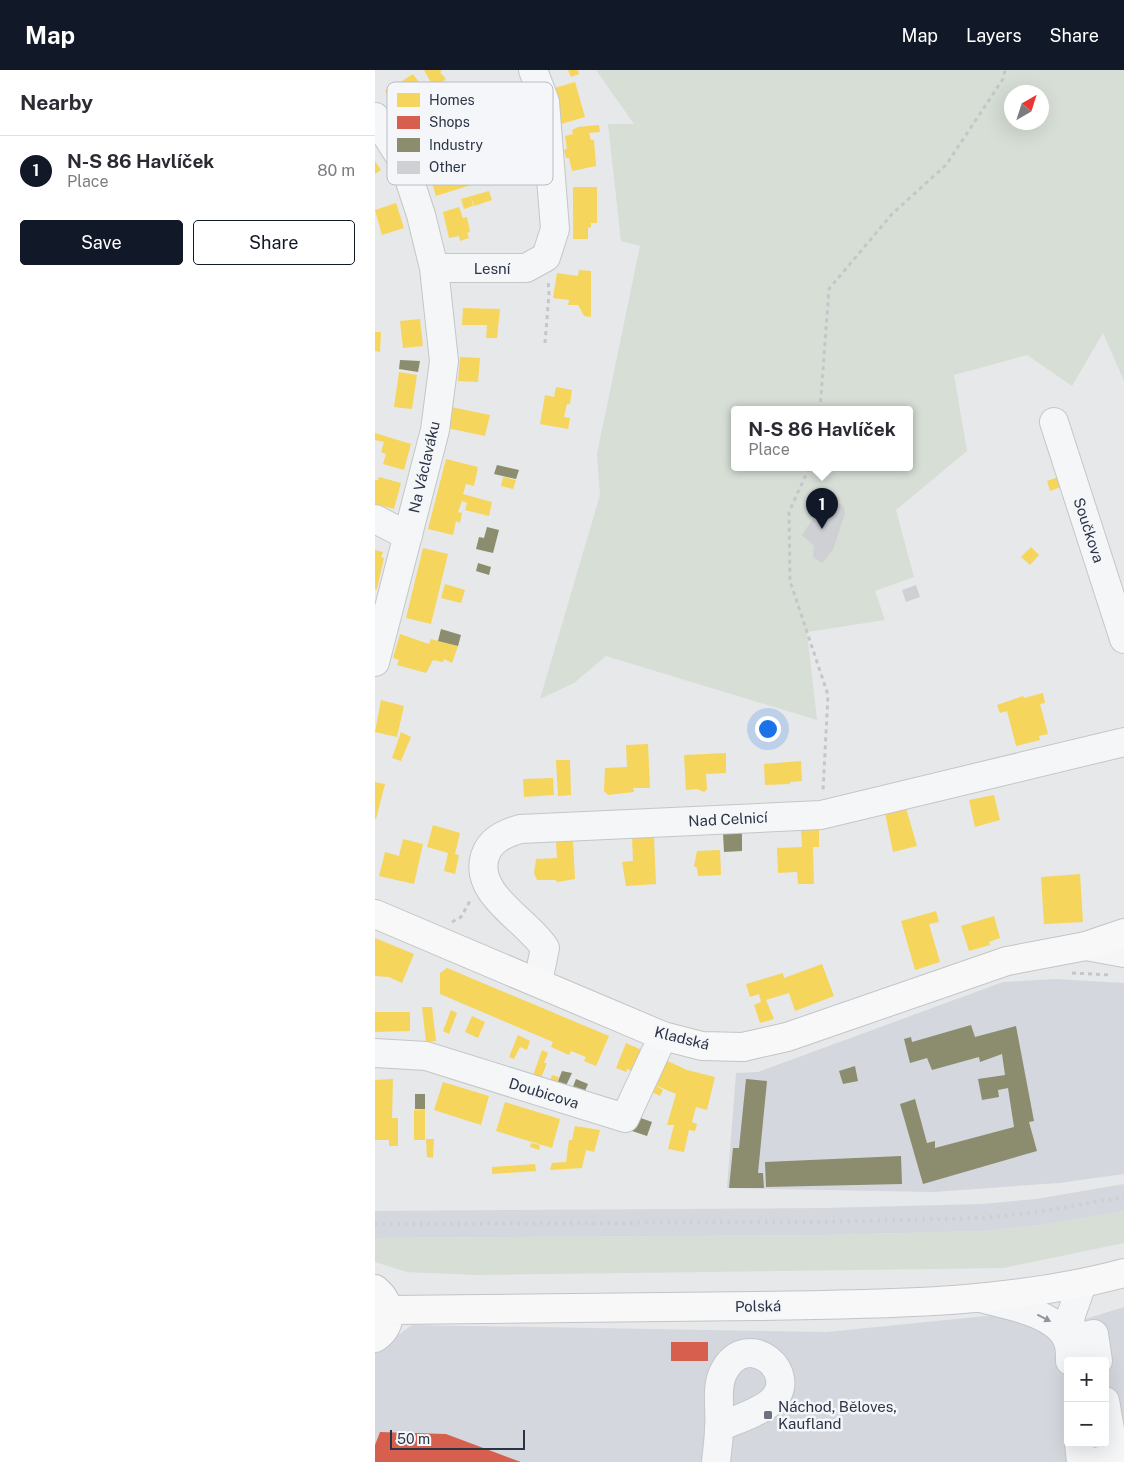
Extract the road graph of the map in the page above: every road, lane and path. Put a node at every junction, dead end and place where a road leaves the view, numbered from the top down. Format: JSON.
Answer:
{"nodes":[{"id":1,"x":533,"y":70,"type":"edge"},
{"id":2,"x":1005,"y":70,"type":"edge"},
{"id":3,"x":538,"y":82,"type":"edge"},
{"id":4,"x":375,"y":117,"type":"edge"},
{"id":5,"x":387,"y":136,"type":"edge"},
{"id":6,"x":411,"y":185,"type":"edge"},
{"id":7,"x":552,"y":185,"type":"edge"},
{"id":8,"x":546,"y":257,"type":"junction"},
{"id":9,"x":434,"y":268,"type":"junction"},
{"id":10,"x":545,"y":343,"type":"dead end"},
{"id":11,"x":820,"y":406,"type":"edge"},
{"id":12,"x":1054,"y":422,"type":"dead end"},
{"id":13,"x":808,"y":471,"type":"edge"},
{"id":14,"x":375,"y":519,"type":"edge"},
{"id":15,"x":408,"y":536,"type":"junction"},
{"id":16,"x":1124,"y":638,"type":"edge"},
{"id":17,"x":375,"y":662,"type":"edge"},
{"id":18,"x":1124,"y":742,"type":"edge"},
{"id":19,"x":821,"y":815,"type":"junction"},
{"id":20,"x":483,"y":876,"type":"junction"},
{"id":21,"x":375,"y":914,"type":"edge"},
{"id":22,"x":1124,"y":933,"type":"edge"},
{"id":23,"x":428,"y":936,"type":"junction"},
{"id":24,"x":1086,"y":946,"type":"junction"},
{"id":25,"x":1119,"y":964,"type":"edge"},
{"id":26,"x":1069,"y":973,"type":"dead end"},
{"id":27,"x":538,"y":982,"type":"junction"},
{"id":28,"x":663,"y":1036,"type":"junction"},
{"id":29,"x":375,"y":1053,"type":"edge"},
{"id":30,"x":1124,"y":1273,"type":"edge"},
{"id":31,"x":1082,"y":1284,"type":"junction"},
{"id":32,"x":981,"y":1298,"type":"junction"},
{"id":33,"x":382,"y":1299,"type":"edge"},
{"id":34,"x":375,"y":1338,"type":"edge"},
{"id":35,"x":1069,"y":1350,"type":"edge"},
{"id":36,"x":1097,"y":1357,"type":"edge"},
{"id":37,"x":1105,"y":1402,"type":"edge"},
{"id":38,"x":719,"y":1427,"type":"dead end"},
{"id":39,"x":1079,"y":1447,"type":"edge"},
{"id":40,"x":715,"y":1462,"type":"edge"},
{"id":41,"x":1081,"y":1462,"type":"edge"},
{"id":42,"x":1095,"y":1462,"type":"edge"}],
"edges":[{"from":1,"to":3,"type":"street"},
{"from":2,"to":11,"type":"path"},
{"from":4,"to":5,"type":"street","name":"Na Václaváku"},
{"from":6,"to":9,"type":"street","name":"Na Václaváku"},
{"from":7,"to":8,"type":"street"},
{"from":8,"to":9,"type":"street","name":"Lesní"},
{"from":8,"to":10,"type":"path"},
{"from":9,"to":15,"type":"street","name":"Na Václaváku"},
{"from":12,"to":16,"type":"street","name":"Součkova"},
{"from":13,"to":19,"type":"path"},
{"from":14,"to":15,"type":"street"},
{"from":15,"to":17,"type":"street","name":"Na Václaváku"},
{"from":18,"to":19,"type":"street","name":"Nad Celnicí"},
{"from":19,"to":20,"type":"street","name":"Nad Celnicí"},
{"from":20,"to":23,"type":"path"},
{"from":20,"to":27,"type":"street"},
{"from":21,"to":23,"type":"main road","name":"Kladská"},
{"from":22,"to":24,"type":"main road","name":"Kladská"},
{"from":23,"to":27,"type":"main road","name":"Kladská"},
{"from":24,"to":25,"type":"street","name":"Kladská"},
{"from":24,"to":28,"type":"main road","name":"Kladská"},
{"from":25,"to":26,"type":"path"},
{"from":27,"to":28,"type":"main road","name":"Kladská"},
{"from":28,"to":29,"type":"street","name":"Doubicova"},
{"from":30,"to":31,"type":"main road","name":"Polská"},
{"from":31,"to":32,"type":"main road","name":"Polská"},
{"from":31,"to":35,"type":"street"},
{"from":32,"to":33,"type":"main road","name":"Polská"},
{"from":32,"to":35,"type":"street","one_way":true},
{"from":33,"to":34,"type":"main road","name":"Polská"},
{"from":35,"to":36,"type":"street"},
{"from":37,"to":42,"type":"street"},
{"from":38,"to":40,"type":"street"},
{"from":39,"to":41,"type":"street"}]}
